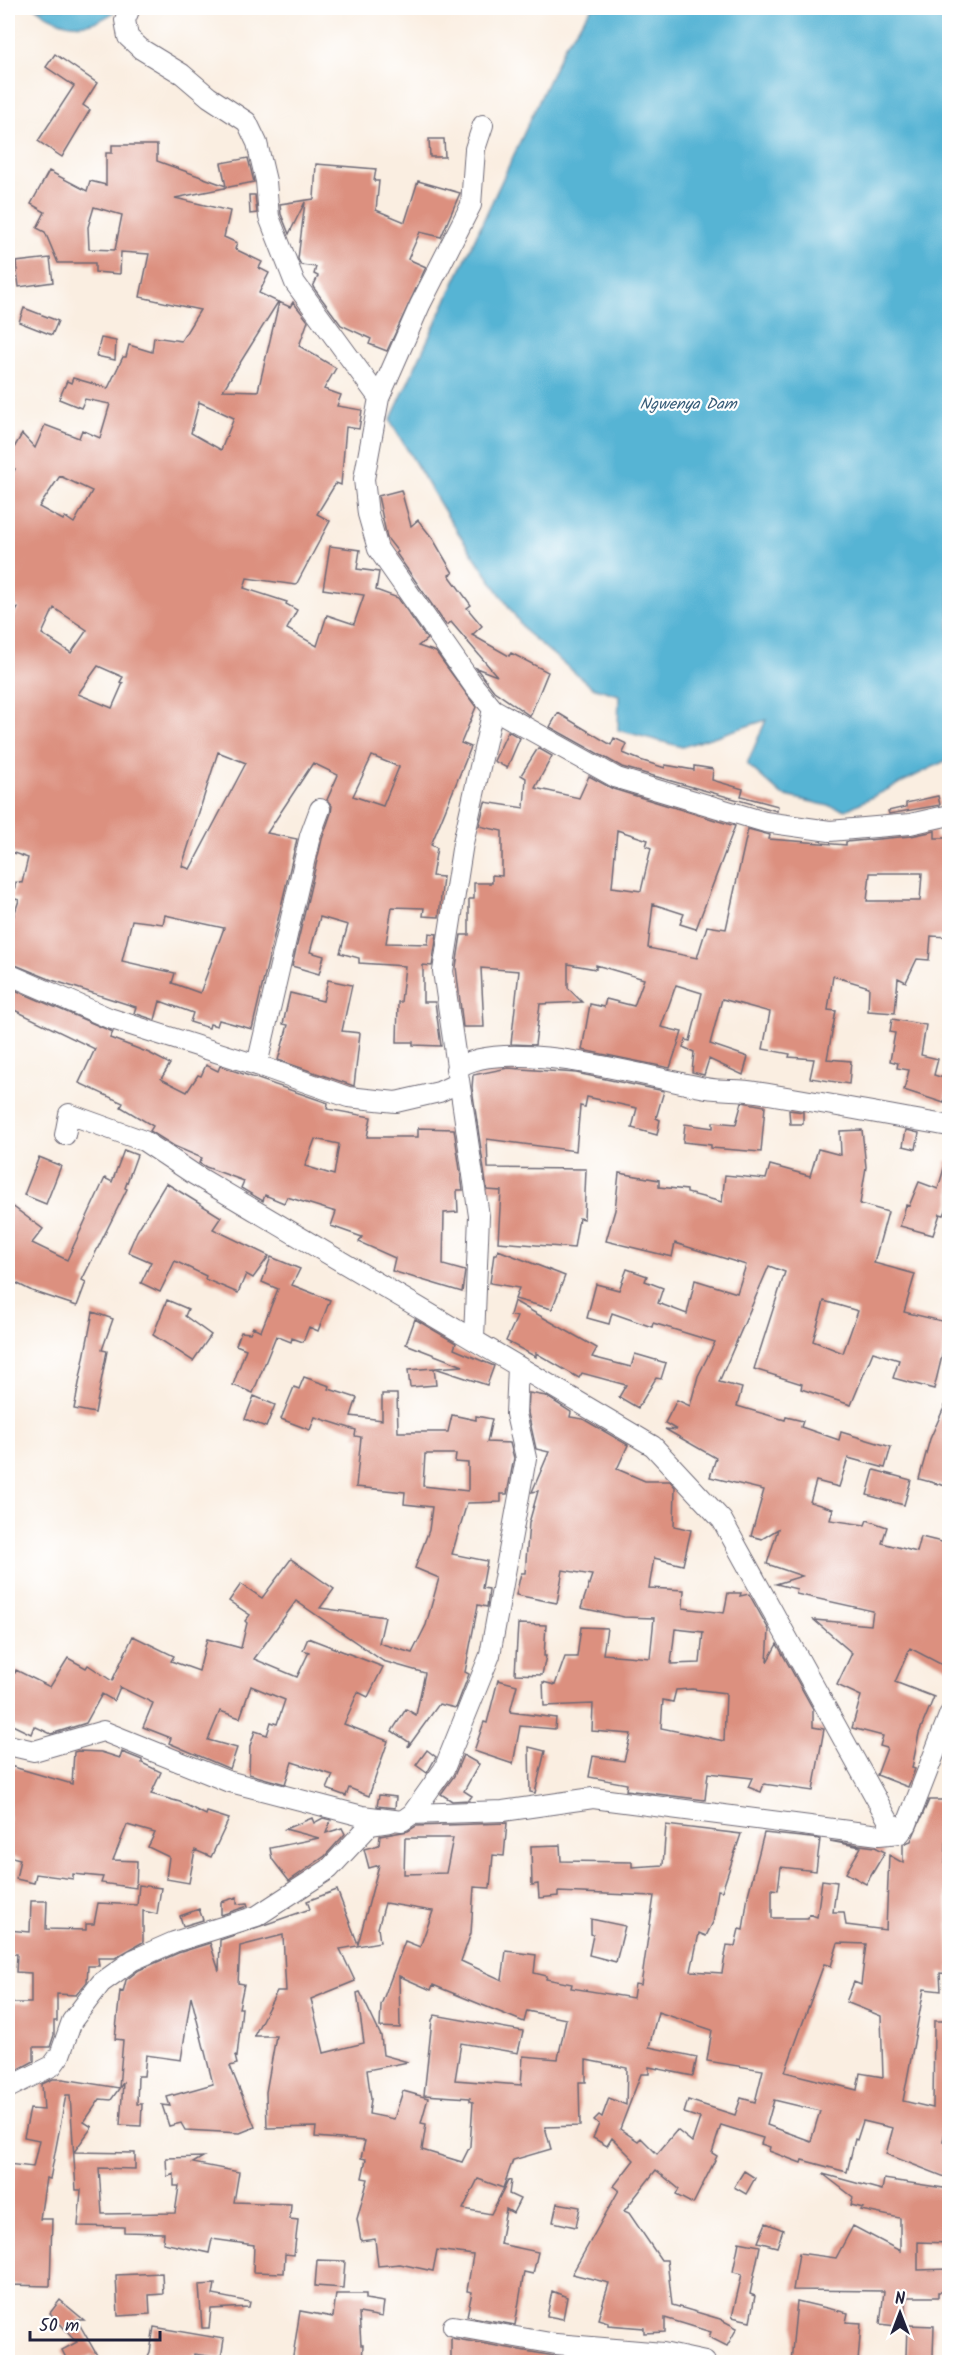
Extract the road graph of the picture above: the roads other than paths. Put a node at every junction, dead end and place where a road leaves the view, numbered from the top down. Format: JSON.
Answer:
{"nodes":[{"id":1,"x":130,"y":8,"type":"edge"},
{"id":2,"x":483,"y":124,"type":"dead end"},
{"id":3,"x":379,"y":398,"type":"junction"},
{"id":4,"x":493,"y":709,"type":"junction"},
{"id":5,"x":320,"y":809,"type":"dead end"},
{"id":6,"x":950,"y":815,"type":"edge"},
{"id":7,"x":8,"y":974,"type":"edge"},
{"id":8,"x":257,"y":1065,"type":"junction"},
{"id":9,"x":457,"y":1076,"type":"junction"},
{"id":10,"x":950,"y":1126,"type":"edge"},
{"id":11,"x":66,"y":1135,"type":"dead end"},
{"id":12,"x":474,"y":1338,"type":"junction"},
{"id":13,"x":518,"y":1366,"type":"junction"},
{"id":14,"x":950,"y":1713,"type":"edge"},
{"id":15,"x":8,"y":1746,"type":"edge"},
{"id":16,"x":407,"y":1817,"type":"junction"},
{"id":17,"x":900,"y":1833,"type":"junction"},
{"id":18,"x":8,"y":2088,"type":"edge"},
{"id":19,"x":453,"y":2326,"type":"dead end"},
{"id":20,"x":705,"y":2362,"type":"edge"}],
"edges":[{"from":1,"to":3,"type":"street"},
{"from":2,"to":3,"type":"street"},
{"from":3,"to":4,"type":"street"},
{"from":4,"to":6,"type":"street"},
{"from":4,"to":9,"type":"street"},
{"from":5,"to":8,"type":"street"},
{"from":7,"to":8,"type":"street"},
{"from":8,"to":9,"type":"street"},
{"from":9,"to":10,"type":"street"},
{"from":9,"to":12,"type":"street"},
{"from":11,"to":12,"type":"street"},
{"from":12,"to":13,"type":"street"},
{"from":13,"to":16,"type":"street"},
{"from":13,"to":17,"type":"street"},
{"from":14,"to":17,"type":"street"},
{"from":15,"to":16,"type":"street"},
{"from":16,"to":17,"type":"street"},
{"from":16,"to":18,"type":"street"},
{"from":19,"to":20,"type":"street"}]}
